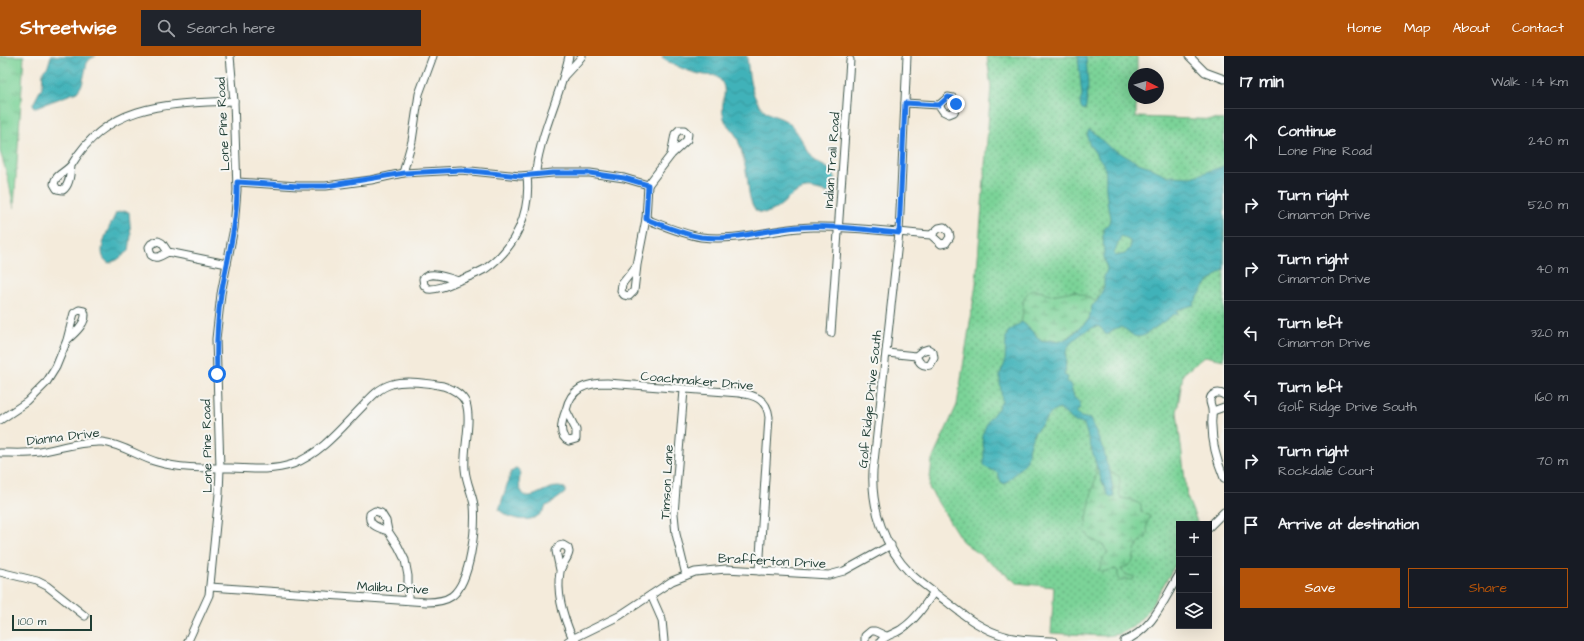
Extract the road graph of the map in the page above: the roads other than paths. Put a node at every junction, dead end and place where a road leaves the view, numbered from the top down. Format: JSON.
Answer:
{"nodes":[{"id":1,"x":230,"y":56,"type":"edge"},
{"id":2,"x":433,"y":56,"type":"edge"},
{"id":3,"x":569,"y":56,"type":"edge"},
{"id":4,"x":582,"y":56,"type":"edge"},
{"id":5,"x":907,"y":56,"type":"edge"},
{"id":6,"x":1189,"y":56,"type":"edge"},
{"id":7,"x":850,"y":60,"type":"dead end"},
{"id":8,"x":565,"y":75,"type":"junction"},
{"id":9,"x":1224,"y":79,"type":"edge"},
{"id":10,"x":234,"y":101,"type":"junction"},
{"id":11,"x":905,"y":103,"type":"junction"},
{"id":12,"x":939,"y":105,"type":"dead end"},
{"id":13,"x":671,"y":155,"type":"dead end"},
{"id":14,"x":70,"y":166,"type":"dead end"},
{"id":15,"x":404,"y":173,"type":"junction"},
{"id":16,"x":536,"y":174,"type":"junction"},
{"id":17,"x":527,"y":176,"type":"junction"},
{"id":18,"x":237,"y":182,"type":"junction"},
{"id":19,"x":648,"y":185,"type":"junction"},
{"id":20,"x":646,"y":219,"type":"junction"},
{"id":21,"x":838,"y":228,"type":"junction"},
{"id":22,"x":899,"y":233,"type":"junction"},
{"id":23,"x":930,"y":234,"type":"dead end"},
{"id":24,"x":168,"y":252,"type":"dead end"},
{"id":25,"x":227,"y":264,"type":"junction"},
{"id":26,"x":637,"y":265,"type":"dead end"},
{"id":27,"x":458,"y":281,"type":"dead end"},
{"id":28,"x":831,"y":334,"type":"dead end"},
{"id":29,"x":67,"y":340,"type":"dead end"},
{"id":30,"x":886,"y":352,"type":"junction"},
{"id":31,"x":916,"y":356,"type":"dead end"},
{"id":32,"x":684,"y":390,"type":"junction"},
{"id":33,"x":1224,"y":395,"type":"edge"},
{"id":34,"x":1224,"y":407,"type":"edge"},
{"id":35,"x":566,"y":410,"type":"dead end"},
{"id":36,"x":1213,"y":412,"type":"junction"},
{"id":37,"x":0,"y":420,"type":"edge"},
{"id":38,"x":0,"y":453,"type":"edge"},
{"id":39,"x":220,"y":468,"type":"junction"},
{"id":40,"x":1224,"y":478,"type":"edge"},
{"id":41,"x":1224,"y":512,"type":"edge"},
{"id":42,"x":1212,"y":524,"type":"edge"},
{"id":43,"x":388,"y":531,"type":"dead end"},
{"id":44,"x":891,"y":545,"type":"junction"},
{"id":45,"x":560,"y":570,"type":"dead end"},
{"id":46,"x":759,"y":571,"type":"junction"},
{"id":47,"x":0,"y":572,"type":"edge"},
{"id":48,"x":686,"y":575,"type":"junction"},
{"id":49,"x":1176,"y":580,"type":"edge"},
{"id":50,"x":210,"y":587,"type":"junction"},
{"id":51,"x":934,"y":592,"type":"junction"},
{"id":52,"x":651,"y":595,"type":"junction"},
{"id":53,"x":408,"y":600,"type":"junction"},
{"id":54,"x":86,"y":616,"type":"dead end"},
{"id":55,"x":884,"y":638,"type":"edge"},
{"id":56,"x":570,"y":640,"type":"edge"},
{"id":57,"x":188,"y":641,"type":"edge"},
{"id":58,"x":664,"y":641,"type":"edge"},
{"id":59,"x":865,"y":641,"type":"edge"},
{"id":60,"x":1053,"y":641,"type":"edge"},
{"id":61,"x":1124,"y":641,"type":"edge"}],
"edges":[{"from":1,"to":10,"type":"street","name":"Lone Pine Road"},
{"from":2,"to":15,"type":"street"},
{"from":3,"to":8,"type":"street"},
{"from":4,"to":8,"type":"street"},
{"from":5,"to":11,"type":"street","name":"Golf Ridge Drive South"},
{"from":6,"to":9,"type":"street"},
{"from":7,"to":21,"type":"street","name":"Indian Trail Road"},
{"from":8,"to":16,"type":"street"},
{"from":10,"to":14,"type":"street"},
{"from":10,"to":18,"type":"street","name":"Lone Pine Road"},
{"from":11,"to":12,"type":"street"},
{"from":11,"to":22,"type":"street","name":"Golf Ridge Drive South"},
{"from":13,"to":19,"type":"street"},
{"from":15,"to":17,"type":"street"},
{"from":15,"to":18,"type":"street"},
{"from":16,"to":17,"type":"street"},
{"from":16,"to":19,"type":"street"},
{"from":17,"to":27,"type":"street"},
{"from":18,"to":25,"type":"street","name":"Lone Pine Road"},
{"from":19,"to":20,"type":"street"},
{"from":20,"to":21,"type":"street"},
{"from":20,"to":26,"type":"street"},
{"from":21,"to":22,"type":"street"},
{"from":21,"to":28,"type":"street","name":"Indian Trail Road"},
{"from":22,"to":23,"type":"street"},
{"from":22,"to":30,"type":"street","name":"Golf Ridge Drive South"},
{"from":24,"to":25,"type":"street"},
{"from":25,"to":39,"type":"street","name":"Lone Pine Road"},
{"from":29,"to":37,"type":"street"},
{"from":30,"to":31,"type":"street"},
{"from":30,"to":44,"type":"street","name":"Golf Ridge Drive South"},
{"from":32,"to":35,"type":"street","name":"Coachmaker Drive"},
{"from":32,"to":46,"type":"street","name":"Coachmaker Drive"},
{"from":32,"to":48,"type":"street","name":"Timson Lane"},
{"from":33,"to":36,"type":"street"},
{"from":34,"to":36,"type":"street"},
{"from":36,"to":40,"type":"street"},
{"from":38,"to":39,"type":"street","name":"Dianna Drive"},
{"from":39,"to":50,"type":"street","name":"Lone Pine Road"},
{"from":39,"to":53,"type":"street","name":"Malibu Drive"},
{"from":41,"to":42,"type":"street"},
{"from":43,"to":53,"type":"street"},
{"from":44,"to":46,"type":"street","name":"Brafferton Drive"},
{"from":44,"to":51,"type":"street","name":"Golf Ridge Drive South"},
{"from":45,"to":56,"type":"street"},
{"from":46,"to":48,"type":"street","name":"Brafferton Drive"},
{"from":47,"to":54,"type":"street"},
{"from":48,"to":52,"type":"street","name":"Brafferton Drive"},
{"from":49,"to":61,"type":"street"},
{"from":50,"to":53,"type":"street","name":"Malibu Drive"},
{"from":50,"to":57,"type":"street","name":"Lone Pine Road"},
{"from":51,"to":55,"type":"street"},
{"from":51,"to":60,"type":"street","name":"Golf Ridge Drive South"},
{"from":52,"to":56,"type":"street","name":"Brafferton Drive"},
{"from":52,"to":58,"type":"street"},
{"from":55,"to":59,"type":"street"}]}
